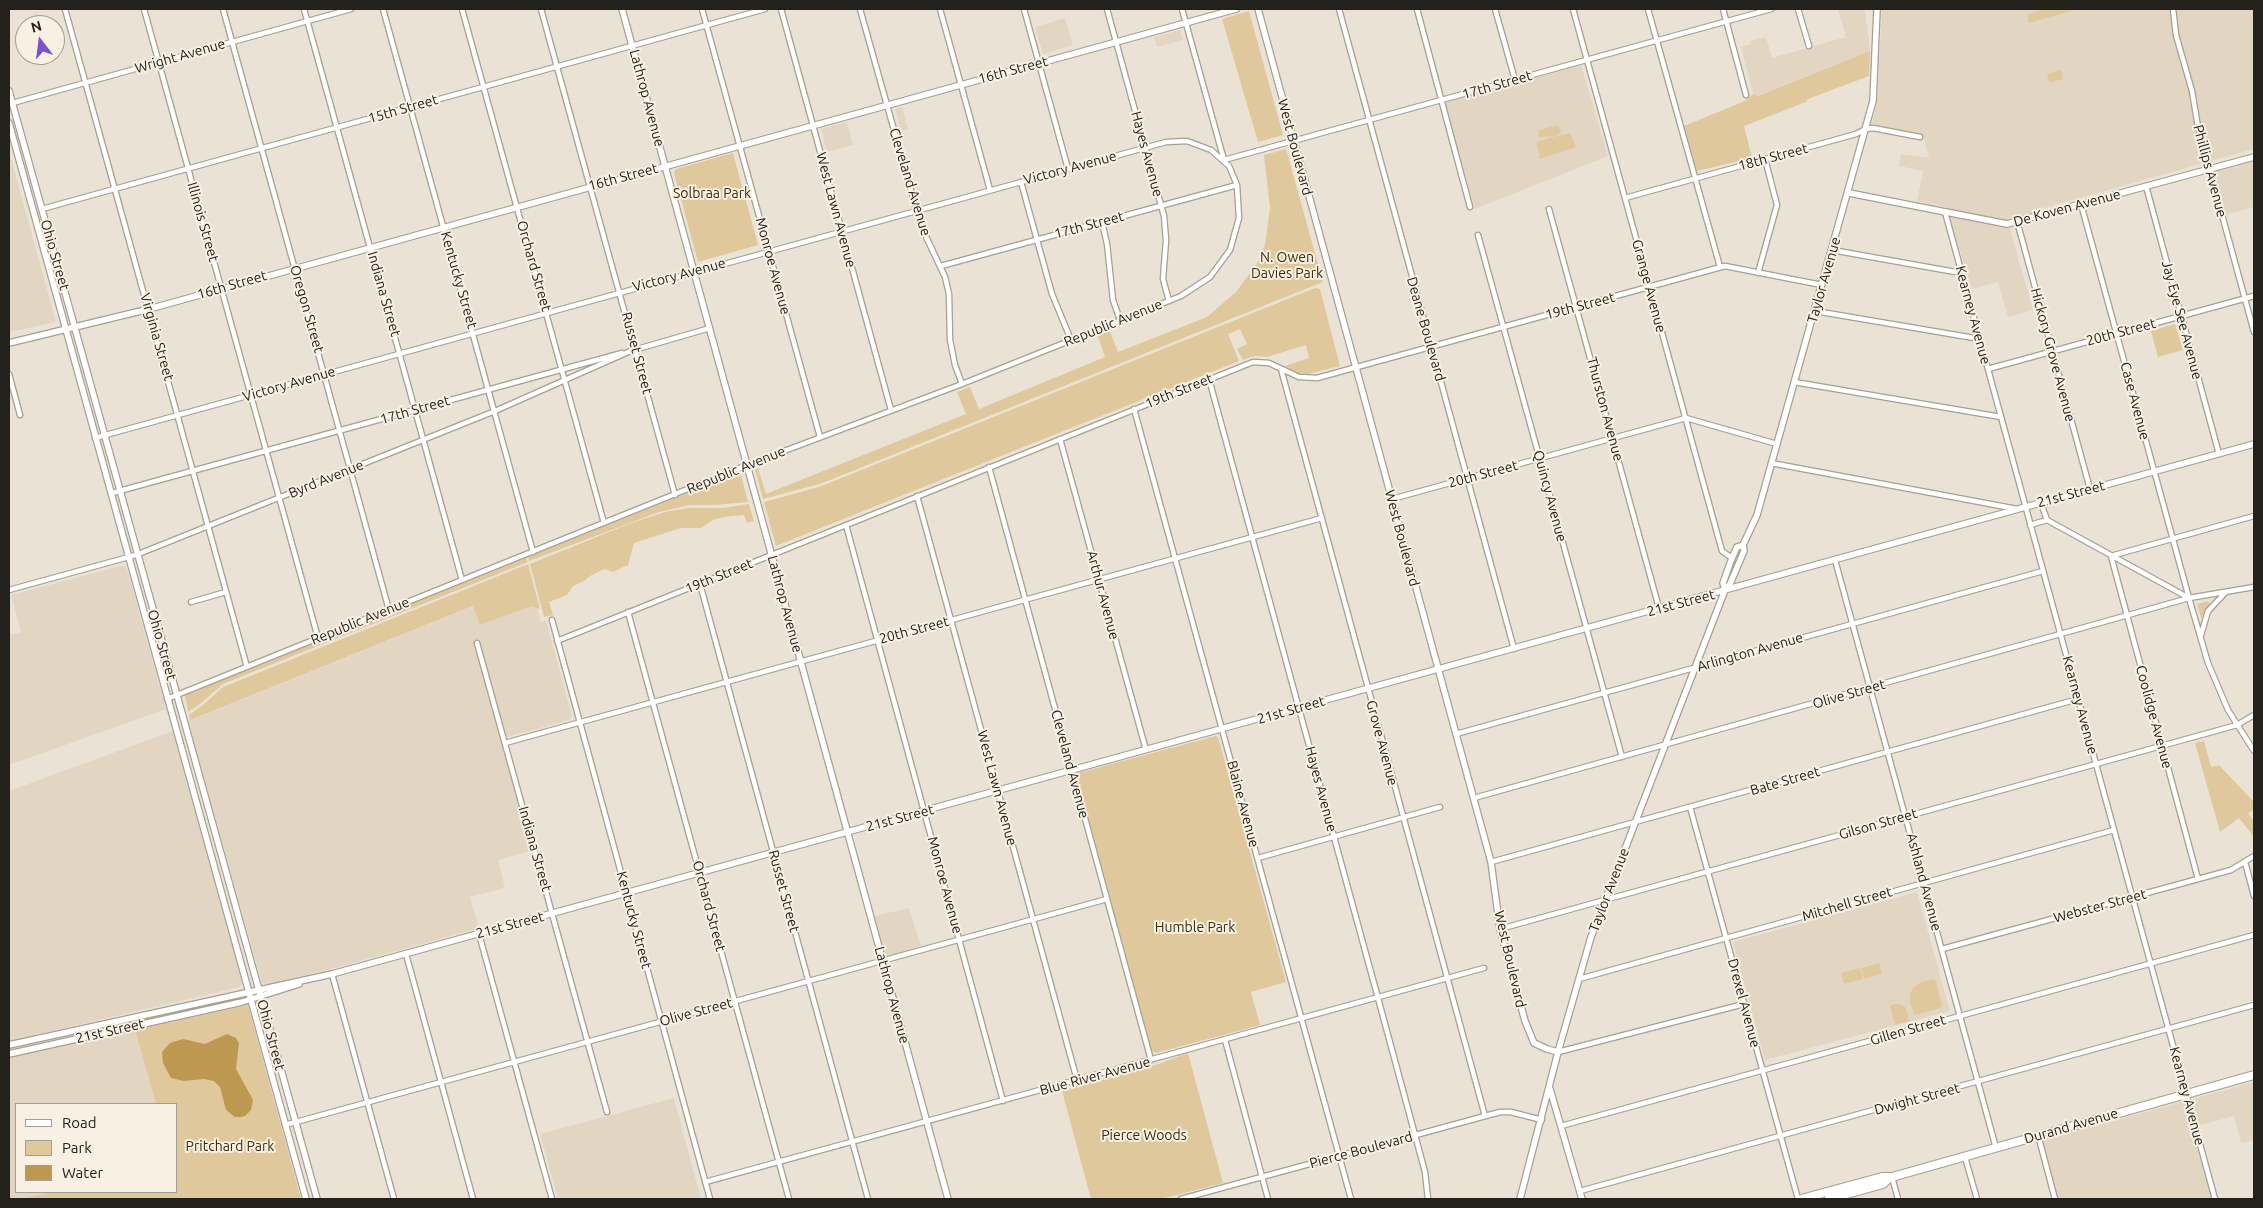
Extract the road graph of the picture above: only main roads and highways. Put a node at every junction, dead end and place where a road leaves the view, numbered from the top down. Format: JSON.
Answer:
{"nodes":[{"id":1,"x":2254,"y":1075,"type":"edge"},
{"id":2,"x":1890,"y":1178,"type":"junction"},
{"id":3,"x":1800,"y":1199,"type":"edge"},
{"id":4,"x":1829,"y":1199,"type":"edge"}],
"edges":[{"from":1,"to":2,"type":"main road","name":"Durand Avenue"},
{"from":2,"to":3,"type":"main road","name":"Durand Avenue"},
{"from":2,"to":4,"type":"main road","name":"Durand Avenue"}]}
